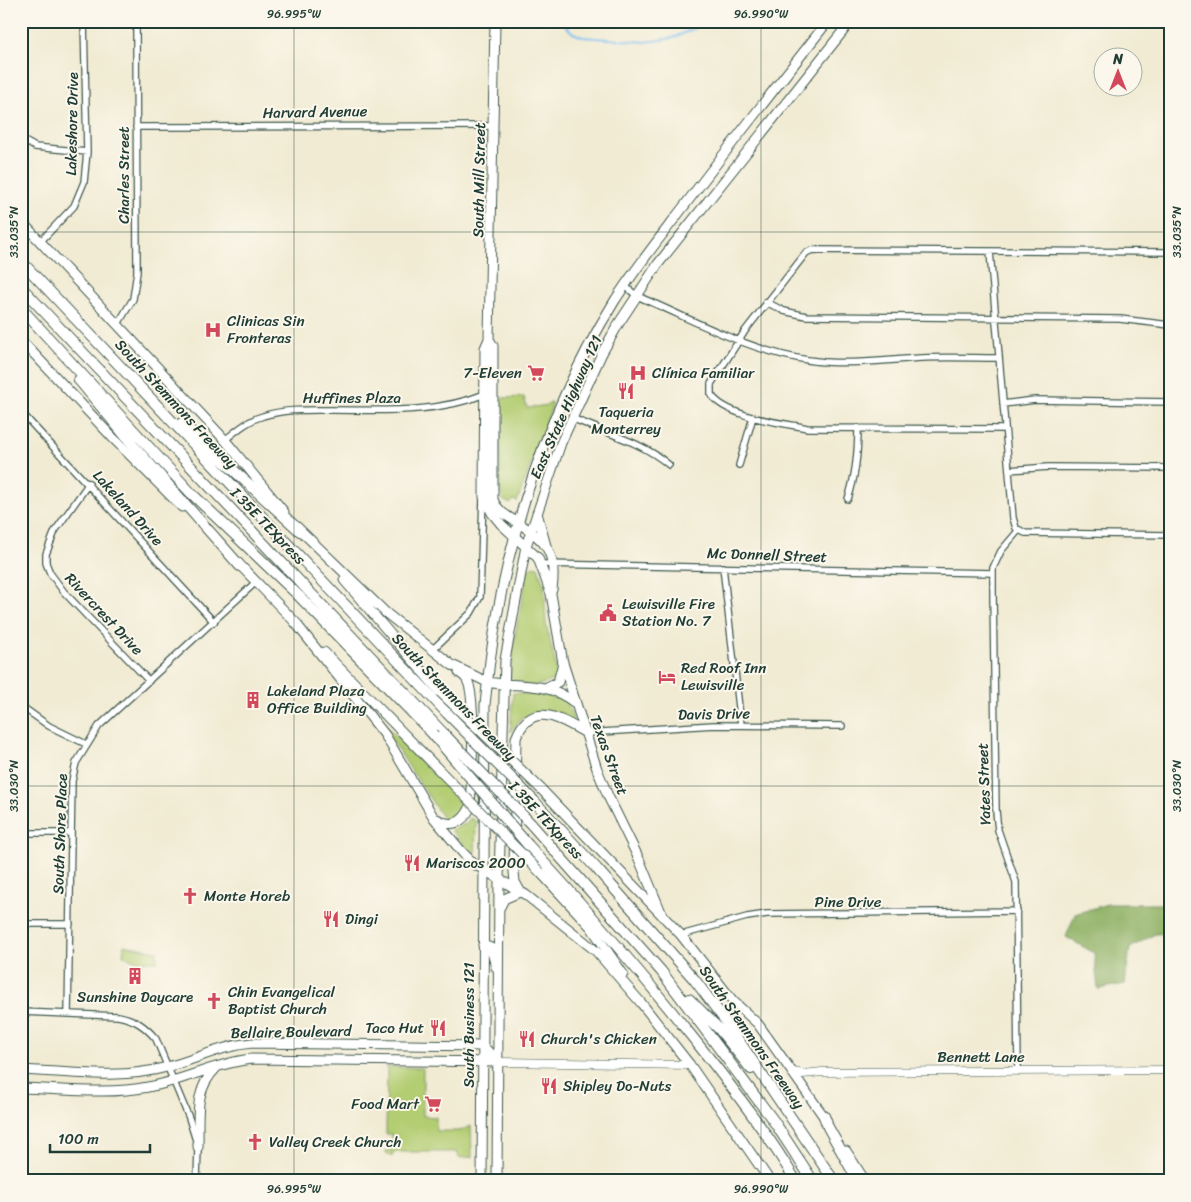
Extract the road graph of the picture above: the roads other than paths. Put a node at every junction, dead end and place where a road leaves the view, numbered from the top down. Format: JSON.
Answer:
{"nodes":[{"id":1,"x":50,"y":21,"type":"edge"},
{"id":2,"x":84,"y":21,"type":"edge"},
{"id":3,"x":136,"y":21,"type":"edge"},
{"id":4,"x":274,"y":21,"type":"edge"},
{"id":5,"x":495,"y":21,"type":"edge"},
{"id":6,"x":851,"y":21,"type":"edge"},
{"id":7,"x":825,"y":25,"type":"edge"},
{"id":8,"x":837,"y":39,"type":"junction"},
{"id":9,"x":779,"y":82,"type":"junction"},
{"id":10,"x":792,"y":96,"type":"junction"},
{"id":11,"x":494,"y":126,"type":"junction"},
{"id":12,"x":136,"y":127,"type":"junction"},
{"id":13,"x":21,"y":139,"type":"edge"},
{"id":14,"x":87,"y":152,"type":"junction"},
{"id":15,"x":701,"y":185,"type":"junction"},
{"id":16,"x":714,"y":195,"type":"junction"},
{"id":17,"x":21,"y":221,"type":"edge"},
{"id":18,"x":40,"y":242,"type":"junction"},
{"id":19,"x":990,"y":252,"type":"junction"},
{"id":20,"x":1170,"y":252,"type":"edge"},
{"id":21,"x":21,"y":261,"type":"edge"},
{"id":22,"x":625,"y":286,"type":"junction"},
{"id":23,"x":21,"y":287,"type":"edge"},
{"id":24,"x":637,"y":296,"type":"junction"},
{"id":25,"x":766,"y":302,"type":"junction"},
{"id":26,"x":21,"y":308,"type":"edge"},
{"id":27,"x":996,"y":319,"type":"junction"},
{"id":28,"x":118,"y":324,"type":"junction"},
{"id":29,"x":1170,"y":325,"type":"edge"},
{"id":30,"x":739,"y":339,"type":"junction"},
{"id":31,"x":21,"y":340,"type":"edge"},
{"id":32,"x":999,"y":358,"type":"junction"},
{"id":33,"x":115,"y":361,"type":"junction"},
{"id":34,"x":489,"y":393,"type":"junction"},
{"id":35,"x":1170,"y":402,"type":"edge"},
{"id":36,"x":1002,"y":404,"type":"junction"},
{"id":37,"x":21,"y":412,"type":"edge"},
{"id":38,"x":753,"y":417,"type":"junction"},
{"id":39,"x":27,"y":418,"type":"junction"},
{"id":40,"x":572,"y":418,"type":"junction"},
{"id":41,"x":21,"y":424,"type":"edge"},
{"id":42,"x":858,"y":428,"type":"junction"},
{"id":43,"x":1005,"y":429,"type":"junction"},
{"id":44,"x":225,"y":440,"type":"junction"},
{"id":45,"x":669,"y":465,"type":"dead end"},
{"id":46,"x":739,"y":465,"type":"dead end"},
{"id":47,"x":190,"y":466,"type":"junction"},
{"id":48,"x":1170,"y":468,"type":"edge"},
{"id":49,"x":1009,"y":470,"type":"junction"},
{"id":50,"x":89,"y":483,"type":"junction"},
{"id":51,"x":488,"y":485,"type":"junction"},
{"id":52,"x":848,"y":499,"type":"dead end"},
{"id":53,"x":537,"y":511,"type":"junction"},
{"id":54,"x":518,"y":522,"type":"junction"},
{"id":55,"x":300,"y":531,"type":"junction"},
{"id":56,"x":1018,"y":531,"type":"junction"},
{"id":57,"x":531,"y":532,"type":"junction"},
{"id":58,"x":1170,"y":535,"type":"edge"},
{"id":59,"x":513,"y":536,"type":"junction"},
{"id":60,"x":526,"y":546,"type":"junction"},
{"id":61,"x":546,"y":546,"type":"junction"},
{"id":62,"x":322,"y":553,"type":"junction"},
{"id":63,"x":541,"y":564,"type":"junction"},
{"id":64,"x":554,"y":564,"type":"junction"},
{"id":65,"x":240,"y":566,"type":"junction"},
{"id":66,"x":723,"y":567,"type":"junction"},
{"id":67,"x":993,"y":573,"type":"junction"},
{"id":68,"x":256,"y":582,"type":"junction"},
{"id":69,"x":551,"y":594,"type":"junction"},
{"id":70,"x":299,"y":596,"type":"junction"},
{"id":71,"x":294,"y":621,"type":"junction"},
{"id":72,"x":214,"y":622,"type":"junction"},
{"id":73,"x":432,"y":649,"type":"junction"},
{"id":74,"x":564,"y":664,"type":"junction"},
{"id":75,"x":452,"y":665,"type":"junction"},
{"id":76,"x":149,"y":681,"type":"junction"},
{"id":77,"x":487,"y":682,"type":"junction"},
{"id":78,"x":504,"y":685,"type":"junction"},
{"id":79,"x":547,"y":687,"type":"junction"},
{"id":80,"x":575,"y":703,"type":"junction"},
{"id":81,"x":21,"y":706,"type":"edge"},
{"id":82,"x":741,"y":725,"type":"junction"},
{"id":83,"x":842,"y":726,"type":"dead end"},
{"id":84,"x":437,"y":733,"type":"junction"},
{"id":85,"x":586,"y":733,"type":"junction"},
{"id":86,"x":86,"y":744,"type":"junction"},
{"id":87,"x":434,"y":818,"type":"junction"},
{"id":88,"x":21,"y":832,"type":"edge"},
{"id":89,"x":71,"y":833,"type":"junction"},
{"id":90,"x":484,"y":870,"type":"junction"},
{"id":91,"x":500,"y":880,"type":"junction"},
{"id":92,"x":520,"y":892,"type":"junction"},
{"id":93,"x":499,"y":909,"type":"junction"},
{"id":94,"x":1018,"y":911,"type":"junction"},
{"id":95,"x":663,"y":917,"type":"junction"},
{"id":96,"x":23,"y":924,"type":"dead end"},
{"id":97,"x":70,"y":924,"type":"junction"},
{"id":98,"x":681,"y":935,"type":"junction"},
{"id":99,"x":483,"y":945,"type":"junction"},
{"id":100,"x":661,"y":971,"type":"junction"},
{"id":101,"x":499,"y":977,"type":"junction"},
{"id":102,"x":642,"y":1004,"type":"junction"},
{"id":103,"x":21,"y":1012,"type":"edge"},
{"id":104,"x":68,"y":1014,"type":"junction"},
{"id":105,"x":304,"y":1043,"type":"junction"},
{"id":106,"x":482,"y":1046,"type":"junction"},
{"id":107,"x":303,"y":1060,"type":"junction"},
{"id":108,"x":483,"y":1062,"type":"junction"},
{"id":109,"x":498,"y":1062,"type":"junction"},
{"id":110,"x":690,"y":1065,"type":"junction"},
{"id":111,"x":168,"y":1067,"type":"junction"},
{"id":112,"x":218,"y":1067,"type":"junction"},
{"id":113,"x":21,"y":1070,"type":"edge"},
{"id":114,"x":1170,"y":1070,"type":"edge"},
{"id":115,"x":1018,"y":1071,"type":"junction"},
{"id":116,"x":792,"y":1072,"type":"junction"},
{"id":117,"x":173,"y":1081,"type":"junction"},
{"id":118,"x":21,"y":1088,"type":"edge"},
{"id":119,"x":824,"y":1116,"type":"junction"},
{"id":120,"x":792,"y":1120,"type":"junction"},
{"id":121,"x":198,"y":1147,"type":"junction"},
{"id":122,"x":197,"y":1181,"type":"edge"},
{"id":123,"x":482,"y":1181,"type":"edge"},
{"id":124,"x":497,"y":1181,"type":"edge"},
{"id":125,"x":770,"y":1181,"type":"edge"},
{"id":126,"x":796,"y":1181,"type":"edge"},
{"id":127,"x":813,"y":1181,"type":"edge"},
{"id":128,"x":834,"y":1181,"type":"edge"},
{"id":129,"x":858,"y":1181,"type":"edge"},
{"id":130,"x":865,"y":1181,"type":"edge"}],
"edges":[{"from":1,"to":2,"type":"street"},
{"from":2,"to":3,"type":"street"},
{"from":2,"to":14,"type":"street","name":"Lakeshore Drive"},
{"from":3,"to":4,"type":"street"},
{"from":3,"to":12,"type":"street","name":"Charles Street"},
{"from":5,"to":11,"type":"main road","name":"South Mill Street"},
{"from":6,"to":8,"type":"main road","name":"East State Highway 121"},
{"from":7,"to":8,"type":"main road"},
{"from":7,"to":9,"type":"main road","name":"East State Highway 121"},
{"from":8,"to":10,"type":"main road","name":"East State Highway 121"},
{"from":9,"to":10,"type":"main road"},
{"from":9,"to":15,"type":"main road","name":"East State Highway 121"},
{"from":10,"to":16,"type":"main road","name":"East State Highway 121"},
{"from":11,"to":12,"type":"street","name":"Harvard Avenue"},
{"from":11,"to":34,"type":"main road","name":"South Mill Street"},
{"from":12,"to":28,"type":"street","name":"Charles Street"},
{"from":13,"to":14,"type":"street"},
{"from":14,"to":18,"type":"street","name":"Lakeshore Drive"},
{"from":15,"to":16,"type":"main road"},
{"from":15,"to":22,"type":"main road","name":"East State Highway 121"},
{"from":16,"to":24,"type":"main road","name":"East State Highway 121"},
{"from":17,"to":18,"type":"main road","name":"South Stemmons Freeway"},
{"from":18,"to":28,"type":"main road","name":"South Stemmons Freeway"},
{"from":19,"to":20,"type":"street"},
{"from":19,"to":25,"type":"street"},
{"from":19,"to":27,"type":"street"},
{"from":21,"to":33,"type":"highway","name":"South Stemmons Freeway"},
{"from":22,"to":24,"type":"street"},
{"from":22,"to":54,"type":"main road","name":"East State Highway 121"},
{"from":23,"to":47,"type":"highway","name":"I 35E TEXpress"},
{"from":24,"to":30,"type":"street"},
{"from":24,"to":40,"type":"main road","name":"East State Highway 121"},
{"from":25,"to":27,"type":"street"},
{"from":25,"to":30,"type":"street"},
{"from":26,"to":65,"type":"highway"},
{"from":26,"to":70,"type":"highway"},
{"from":27,"to":29,"type":"street"},
{"from":27,"to":32,"type":"street"},
{"from":28,"to":44,"type":"main road","name":"South Stemmons Freeway"},
{"from":30,"to":32,"type":"street"},
{"from":30,"to":38,"type":"street"},
{"from":31,"to":65,"type":"main road"},
{"from":32,"to":36,"type":"street"},
{"from":33,"to":55,"type":"highway"},
{"from":33,"to":120,"type":"highway","name":"South Stemmons Freeway","bridge":true},
{"from":34,"to":44,"type":"street","name":"Huffines Plaza"},
{"from":34,"to":51,"type":"main road","name":"South Mill Street"},
{"from":35,"to":36,"type":"street"},
{"from":36,"to":43,"type":"street"},
{"from":37,"to":39,"type":"street","name":"Lakeland Drive"},
{"from":38,"to":42,"type":"street"},
{"from":38,"to":46,"type":"street"},
{"from":39,"to":41,"type":"street"},
{"from":39,"to":50,"type":"street","name":"Lakeland Drive"},
{"from":40,"to":45,"type":"street"},
{"from":40,"to":53,"type":"main road","name":"East State Highway 121"},
{"from":42,"to":43,"type":"street"},
{"from":42,"to":52,"type":"street"},
{"from":43,"to":49,"type":"street"},
{"from":44,"to":55,"type":"main road","name":"South Stemmons Freeway"},
{"from":47,"to":70,"type":"highway"},
{"from":47,"to":84,"type":"highway","name":"I 35E TEXpress"},
{"from":48,"to":49,"type":"street"},
{"from":49,"to":56,"type":"street"},
{"from":50,"to":72,"type":"street","name":"Lakeland Drive"},
{"from":50,"to":76,"type":"street","name":"Rivercrest Drive"},
{"from":51,"to":54,"type":"main road","name":"South Mill Street"},
{"from":51,"to":59,"type":"main road","name":"South Mill Street"},
{"from":51,"to":73,"type":"street","name":"South Mill Street"},
{"from":53,"to":57,"type":"main road","name":"East State Highway 121"},
{"from":53,"to":61,"type":"main road"},
{"from":54,"to":57,"type":"main road","name":"South Mill Street"},
{"from":54,"to":59,"type":"main road","name":"East State Highway 121"},
{"from":55,"to":62,"type":"main road","name":"South Stemmons Freeway"},
{"from":56,"to":58,"type":"street"},
{"from":56,"to":67,"type":"street","name":"Yates Street"},
{"from":57,"to":60,"type":"main road","name":"East State Highway 121"},
{"from":57,"to":61,"type":"main road","name":"Texas Street"},
{"from":59,"to":60,"type":"main road","name":"South Mill Street"},
{"from":59,"to":77,"type":"main road","name":"East State Highway 121"},
{"from":60,"to":63,"type":"main road","name":"Texas Street"},
{"from":60,"to":78,"type":"main road","name":"East State Highway 121"},
{"from":61,"to":64,"type":"main road","name":"Texas Street"},
{"from":62,"to":73,"type":"main road","name":"South Stemmons Freeway"},
{"from":62,"to":95,"type":"main road","name":"South Stemmons Freeway","bridge":true},
{"from":63,"to":64,"type":"street","name":"Mc Donnell Street"},
{"from":63,"to":69,"type":"main road","name":"Texas Street"},
{"from":64,"to":66,"type":"street","name":"Mc Donnell Street"},
{"from":64,"to":69,"type":"main road","name":"Texas Street"},
{"from":65,"to":68,"type":"main road"},
{"from":66,"to":67,"type":"street","name":"Mc Donnell Street"},
{"from":66,"to":82,"type":"street"},
{"from":67,"to":94,"type":"street","name":"Yates Street"},
{"from":68,"to":71,"type":"main road"},
{"from":68,"to":72,"type":"street","name":"South Shore Place"},
{"from":69,"to":74,"type":"main road","name":"Texas Street"},
{"from":70,"to":84,"type":"highway"},
{"from":71,"to":87,"type":"main road"},
{"from":71,"to":102,"type":"main road","bridge":true},
{"from":72,"to":76,"type":"street","name":"South Shore Place"},
{"from":73,"to":75,"type":"main road","name":"South Stemmons Freeway"},
{"from":74,"to":79,"type":"main road"},
{"from":74,"to":80,"type":"main road","name":"Texas Street"},
{"from":75,"to":77,"type":"main road","name":"South Stemmons Freeway"},
{"from":75,"to":87,"type":"main road"},
{"from":76,"to":86,"type":"street","name":"South Shore Place"},
{"from":77,"to":78,"type":"main road","name":"South Stemmons Freeway"},
{"from":77,"to":90,"type":"main road","name":"East State Highway 121"},
{"from":78,"to":79,"type":"main road","name":"South Stemmons Freeway"},
{"from":78,"to":91,"type":"main road","name":"East State Highway 121"},
{"from":79,"to":80,"type":"main road"},
{"from":80,"to":85,"type":"main road","name":"Texas Street"},
{"from":81,"to":86,"type":"street"},
{"from":82,"to":83,"type":"street","name":"Davis Drive"},
{"from":82,"to":85,"type":"street","name":"Davis Drive"},
{"from":84,"to":100,"type":"highway","name":"I 35E TEXpress","bridge":true},
{"from":84,"to":126,"type":"highway","bridge":true},
{"from":85,"to":92,"type":"main road"},
{"from":85,"to":95,"type":"main road","name":"Texas Street"},
{"from":86,"to":89,"type":"street","name":"South Shore Place"},
{"from":87,"to":90,"type":"main road"},
{"from":88,"to":89,"type":"street"},
{"from":89,"to":97,"type":"street","name":"South Shore Place"},
{"from":90,"to":91,"type":"main road"},
{"from":90,"to":99,"type":"main road","name":"South Business 121"},
{"from":91,"to":92,"type":"main road"},
{"from":91,"to":93,"type":"main road","name":"South Business 121"},
{"from":92,"to":93,"type":"main road"},
{"from":92,"to":102,"type":"main road"},
{"from":93,"to":101,"type":"main road","name":"South Business 121"},
{"from":94,"to":98,"type":"street","name":"Pine Drive"},
{"from":94,"to":115,"type":"street","name":"Yates Street"},
{"from":95,"to":98,"type":"main road","name":"South Stemmons Freeway"},
{"from":96,"to":97,"type":"street"},
{"from":97,"to":104,"type":"street","name":"South Shore Place"},
{"from":98,"to":116,"type":"main road","name":"South Stemmons Freeway"},
{"from":99,"to":101,"type":"main road"},
{"from":99,"to":106,"type":"main road","name":"South Business 121"},
{"from":100,"to":120,"type":"highway"},
{"from":100,"to":127,"type":"highway","name":"I 35E TEXpress"},
{"from":101,"to":109,"type":"main road","name":"South Business 121"},
{"from":102,"to":110,"type":"main road"},
{"from":103,"to":104,"type":"street"},
{"from":104,"to":111,"type":"street"},
{"from":105,"to":106,"type":"main road","name":"Bellaire Boulevard"},
{"from":105,"to":107,"type":"main road"},
{"from":105,"to":111,"type":"main road","name":"Bellaire Boulevard"},
{"from":106,"to":108,"type":"main road","name":"South Business 121"},
{"from":106,"to":109,"type":"main road"},
{"from":107,"to":108,"type":"main road","name":"Bellaire Boulevard"},
{"from":107,"to":112,"type":"main road","name":"Bellaire Boulevard"},
{"from":108,"to":109,"type":"main road","name":"Bellaire Boulevard"},
{"from":108,"to":123,"type":"main road","name":"South Business 121"},
{"from":109,"to":110,"type":"street","name":"Bellaire Boulevard"},
{"from":109,"to":124,"type":"main road","name":"South Business 121"},
{"from":110,"to":125,"type":"main road"},
{"from":111,"to":113,"type":"main road","name":"Bellaire Boulevard"},
{"from":111,"to":117,"type":"street"},
{"from":112,"to":117,"type":"main road","name":"Bellaire Boulevard"},
{"from":112,"to":121,"type":"main road"},
{"from":114,"to":115,"type":"street","name":"Bennett Lane"},
{"from":115,"to":116,"type":"street","name":"Bennett Lane"},
{"from":116,"to":119,"type":"main road","name":"South Stemmons Freeway"},
{"from":117,"to":118,"type":"main road","name":"Bellaire Boulevard"},
{"from":117,"to":121,"type":"street"},
{"from":119,"to":129,"type":"highway"},
{"from":119,"to":130,"type":"main road","name":"South Stemmons Freeway"},
{"from":120,"to":128,"type":"highway","name":"South Stemmons Freeway"},
{"from":121,"to":122,"type":"street"}]}
